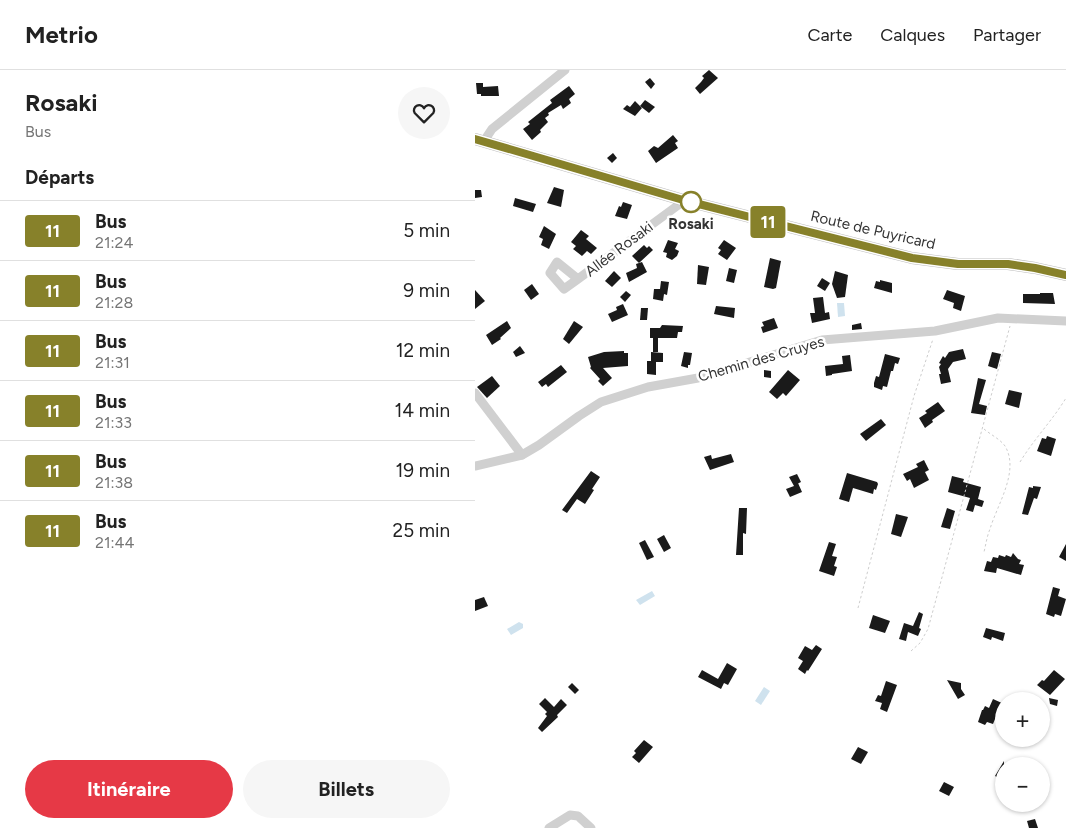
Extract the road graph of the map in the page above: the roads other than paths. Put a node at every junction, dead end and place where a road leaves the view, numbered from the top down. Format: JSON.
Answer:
{"nodes":[{"id":1,"x":565,"y":70,"type":"edge"},
{"id":2,"x":480,"y":140,"type":"edge"},
{"id":3,"x":683,"y":200,"type":"junction"},
{"id":4,"x":1066,"y":275,"type":"edge"},
{"id":5,"x":578,"y":279,"type":"dead end"},
{"id":6,"x":1066,"y":321,"type":"edge"},
{"id":7,"x":475,"y":393,"type":"edge"},
{"id":8,"x":522,"y":455,"type":"junction"},
{"id":9,"x":475,"y":466,"type":"edge"},
{"id":10,"x":549,"y":828,"type":"edge"},
{"id":11,"x":591,"y":828,"type":"edge"}],
"edges":[{"from":1,"to":2,"type":"street"},
{"from":2,"to":3,"type":"main road","name":"Route de Puyricard"},
{"from":3,"to":4,"type":"main road","name":"Route de Puyricard"},
{"from":3,"to":5,"type":"street","name":"Allée Rosaki"},
{"from":6,"to":8,"type":"street","name":"Chemin des Cruyes"},
{"from":7,"to":8,"type":"street"},
{"from":8,"to":9,"type":"street","name":"Chemin des Cruyes"},
{"from":10,"to":11,"type":"street"}]}
